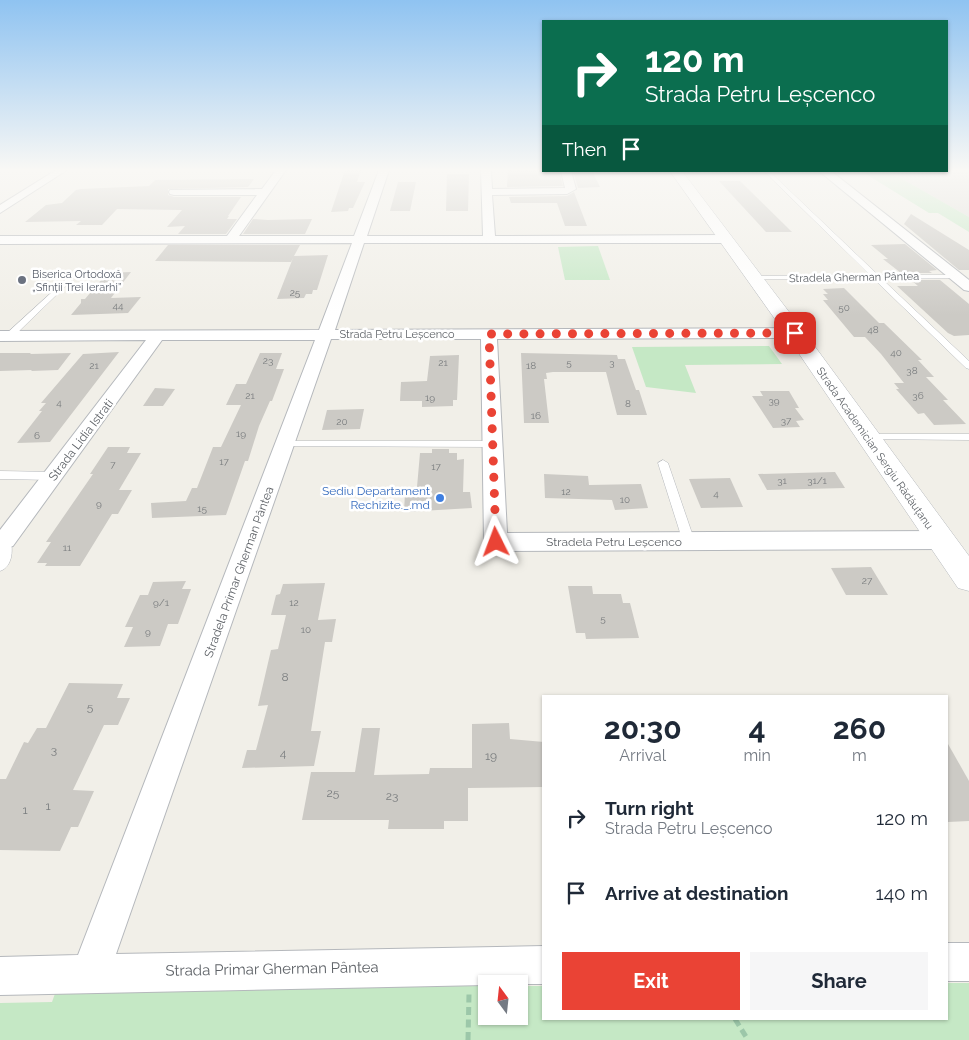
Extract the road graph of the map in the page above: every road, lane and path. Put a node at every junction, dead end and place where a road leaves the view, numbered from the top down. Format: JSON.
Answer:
{"nodes":[{"id":1,"x":246,"y":219,"type":"edge"},
{"id":2,"x":366,"y":219,"type":"edge"},
{"id":3,"x":489,"y":219,"type":"edge"},
{"id":4,"x":710,"y":219,"type":"edge"},
{"id":5,"x":815,"y":219,"type":"edge"},
{"id":6,"x":883,"y":219,"type":"edge"},
{"id":7,"x":489,"y":238,"type":"junction"},
{"id":8,"x":231,"y":239,"type":"junction"},
{"id":9,"x":359,"y":239,"type":"junction"},
{"id":10,"x":725,"y":239,"type":"junction"},
{"id":11,"x":0,"y":240,"type":"edge"},
{"id":12,"x":75,"y":274,"type":"dead end"},
{"id":13,"x":955,"y":276,"type":"junction"},
{"id":14,"x":876,"y":277,"type":"junction"},
{"id":15,"x":754,"y":278,"type":"junction"},
{"id":16,"x":969,"y":287,"type":"edge"},
{"id":17,"x":795,"y":333,"type":"junction"},
{"id":18,"x":325,"y":334,"type":"junction"},
{"id":19,"x":489,"y":334,"type":"junction"},
{"id":20,"x":158,"y":335,"type":"junction"},
{"id":21,"x":5,"y":336,"type":"edge"},
{"id":22,"x":969,"y":366,"type":"edge"},
{"id":23,"x":868,"y":437,"type":"junction"},
{"id":24,"x":969,"y":438,"type":"edge"},
{"id":25,"x":286,"y":444,"type":"junction"},
{"id":26,"x":492,"y":444,"type":"junction"},
{"id":27,"x":663,"y":463,"type":"dead end"},
{"id":28,"x":0,"y":475,"type":"edge"},
{"id":29,"x":54,"y":476,"type":"junction"},
{"id":30,"x":2,"y":540,"type":"edge"},
{"id":31,"x":940,"y":540,"type":"junction"},
{"id":32,"x":689,"y":542,"type":"junction"},
{"id":33,"x":0,"y":566,"type":"edge"},
{"id":34,"x":969,"y":579,"type":"edge"},
{"id":35,"x":948,"y":962,"type":"edge"},
{"id":36,"x":969,"y":962,"type":"edge"},
{"id":37,"x":542,"y":965,"type":"edge"},
{"id":38,"x":469,"y":966,"type":"junction"},
{"id":39,"x":90,"y":973,"type":"junction"},
{"id":40,"x":0,"y":976,"type":"edge"},
{"id":41,"x":736,"y":1020,"type":"edge"},
{"id":42,"x":468,"y":1040,"type":"edge"},
{"id":43,"x":748,"y":1040,"type":"edge"}],
"edges":[{"from":1,"to":8,"type":"street"},
{"from":2,"to":9,"type":"street","name":"Stradela Primar Gherman Pântea"},
{"from":3,"to":7,"type":"street"},
{"from":4,"to":10,"type":"street","name":"Strada Academician Sergiu Rădăuțanu"},
{"from":5,"to":14,"type":"lane"},
{"from":6,"to":13,"type":"street"},
{"from":7,"to":9,"type":"street"},
{"from":7,"to":10,"type":"street"},
{"from":8,"to":9,"type":"street"},
{"from":8,"to":11,"type":"street"},
{"from":9,"to":18,"type":"street","name":"Stradela Primar Gherman Pântea"},
{"from":10,"to":15,"type":"street","name":"Strada Academician Sergiu Rădăuțanu"},
{"from":12,"to":21,"type":"lane"},
{"from":13,"to":14,"type":"lane","name":"Stradela Gherman Pântea"},
{"from":13,"to":16,"type":"street"},
{"from":14,"to":15,"type":"lane","name":"Stradela Gherman Pântea"},
{"from":14,"to":22,"type":"lane"},
{"from":15,"to":17,"type":"street","name":"Strada Academician Sergiu Rădăuțanu"},
{"from":17,"to":19,"type":"street","name":"Strada Petru Leșcenco"},
{"from":17,"to":23,"type":"street","name":"Strada Academician Sergiu Rădăuțanu"},
{"from":18,"to":19,"type":"street","name":"Strada Petru Leșcenco"},
{"from":18,"to":20,"type":"street","name":"Strada Petru Leșcenco"},
{"from":18,"to":25,"type":"street","name":"Stradela Primar Gherman Pântea"},
{"from":19,"to":26,"type":"street","name":"Stradela Petru Leșcenco"},
{"from":20,"to":21,"type":"street","name":"Strada Petru Leșcenco"},
{"from":20,"to":29,"type":"street","name":"Strada Lidia Istrati"},
{"from":23,"to":24,"type":"lane"},
{"from":23,"to":31,"type":"street","name":"Strada Academician Sergiu Rădăuțanu"},
{"from":25,"to":26,"type":"lane"},
{"from":25,"to":39,"type":"street","name":"Stradela Primar Gherman Pântea"},
{"from":26,"to":32,"type":"street","name":"Stradela Petru Leșcenco"},
{"from":27,"to":32,"type":"lane"},
{"from":28,"to":29,"type":"lane"},
{"from":29,"to":30,"type":"street","name":"Strada Lidia Istrati"},
{"from":30,"to":33,"type":"lane"},
{"from":31,"to":32,"type":"street","name":"Stradela Petru Leșcenco"},
{"from":31,"to":34,"type":"street","name":"Strada Academician Sergiu Rădăuțanu"},
{"from":35,"to":36,"type":"street"},
{"from":37,"to":38,"type":"street","name":"Strada Primar Gherman Pântea"},
{"from":38,"to":39,"type":"street","name":"Strada Primar Gherman Pântea"},
{"from":38,"to":42,"type":"path"},
{"from":39,"to":40,"type":"street","name":"Strada Primar Gherman Pântea"},
{"from":41,"to":43,"type":"path"}]}
